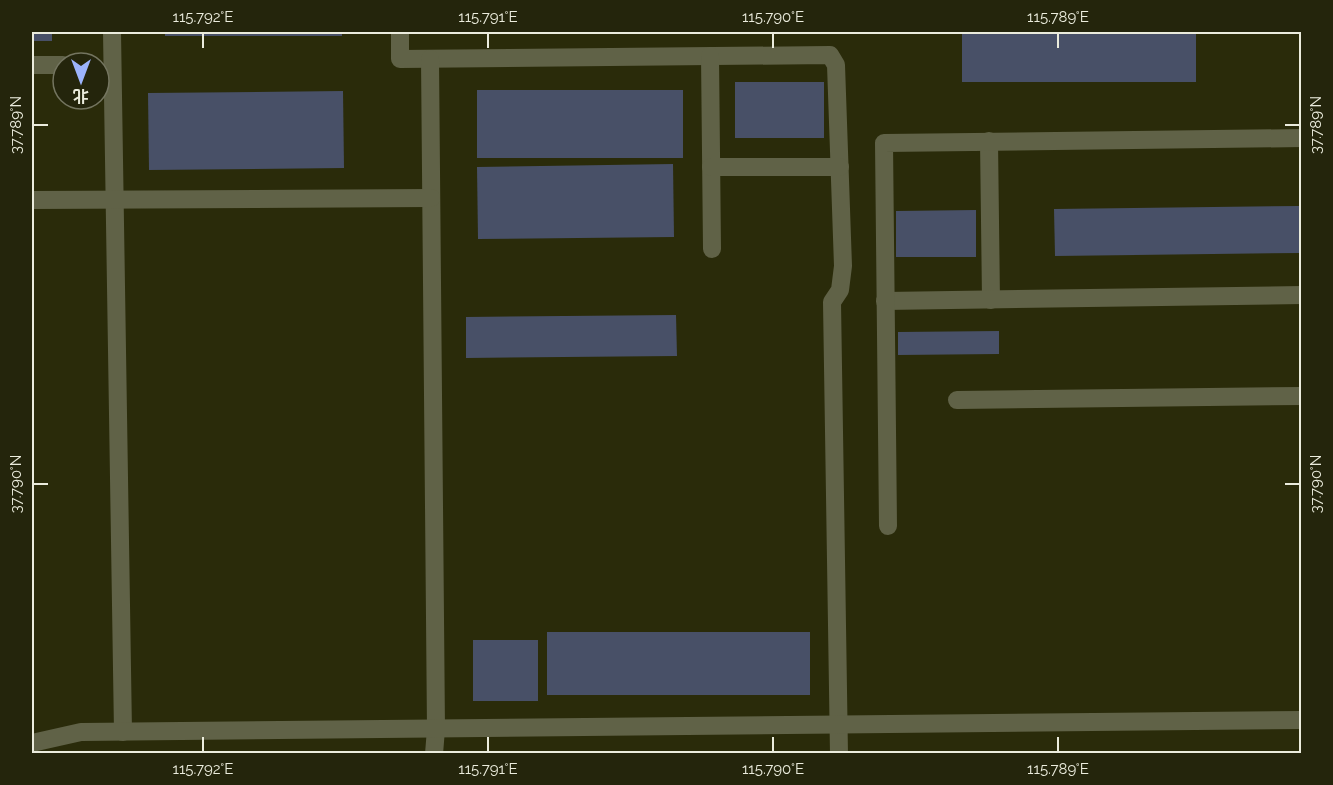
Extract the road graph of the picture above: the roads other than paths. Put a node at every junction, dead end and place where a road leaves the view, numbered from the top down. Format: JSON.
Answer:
{"nodes":[{"id":1,"x":112,"y":32,"type":"edge"},
{"id":2,"x":400,"y":32,"type":"edge"},
{"id":3,"x":108,"y":51,"type":"edge"},
{"id":4,"x":710,"y":56,"type":"junction"},
{"id":5,"x":430,"y":59,"type":"junction"},
{"id":6,"x":32,"y":65,"type":"edge"},
{"id":7,"x":51,"y":65,"type":"edge"},
{"id":8,"x":109,"y":111,"type":"edge"},
{"id":9,"x":1302,"y":138,"type":"edge"},
{"id":10,"x":989,"y":141,"type":"junction"},
{"id":11,"x":711,"y":167,"type":"junction"},
{"id":12,"x":840,"y":167,"type":"junction"},
{"id":13,"x":431,"y":198,"type":"junction"},
{"id":14,"x":115,"y":199,"type":"junction"},
{"id":15,"x":32,"y":200,"type":"edge"},
{"id":16,"x":712,"y":249,"type":"dead end"},
{"id":17,"x":1302,"y":295,"type":"edge"},
{"id":18,"x":991,"y":300,"type":"junction"},
{"id":19,"x":885,"y":301,"type":"junction"},
{"id":20,"x":1302,"y":396,"type":"edge"},
{"id":21,"x":957,"y":400,"type":"dead end"},
{"id":22,"x":888,"y":526,"type":"dead end"},
{"id":23,"x":1302,"y":720,"type":"edge"},
{"id":24,"x":838,"y":724,"type":"junction"},
{"id":25,"x":436,"y":729,"type":"junction"},
{"id":26,"x":123,"y":732,"type":"junction"},
{"id":27,"x":32,"y":742,"type":"edge"},
{"id":28,"x":434,"y":753,"type":"edge"},
{"id":29,"x":839,"y":753,"type":"edge"}],
"edges":[{"from":1,"to":3,"type":"lane"},
{"from":2,"to":5,"type":"lane"},
{"from":4,"to":5,"type":"lane"},
{"from":4,"to":11,"type":"lane"},
{"from":4,"to":12,"type":"lane"},
{"from":5,"to":13,"type":"lane"},
{"from":6,"to":7,"type":"lane"},
{"from":8,"to":14,"type":"lane"},
{"from":9,"to":10,"type":"lane"},
{"from":10,"to":18,"type":"lane"},
{"from":10,"to":19,"type":"lane"},
{"from":11,"to":12,"type":"lane"},
{"from":11,"to":16,"type":"lane"},
{"from":12,"to":24,"type":"lane"},
{"from":13,"to":14,"type":"lane"},
{"from":13,"to":25,"type":"lane"},
{"from":14,"to":15,"type":"lane"},
{"from":14,"to":26,"type":"lane"},
{"from":17,"to":18,"type":"lane"},
{"from":18,"to":19,"type":"lane"},
{"from":19,"to":22,"type":"lane"},
{"from":20,"to":21,"type":"lane"},
{"from":23,"to":24,"type":"lane"},
{"from":24,"to":25,"type":"lane"},
{"from":24,"to":29,"type":"lane"},
{"from":25,"to":26,"type":"lane"},
{"from":25,"to":28,"type":"lane"},
{"from":26,"to":27,"type":"lane"}]}
